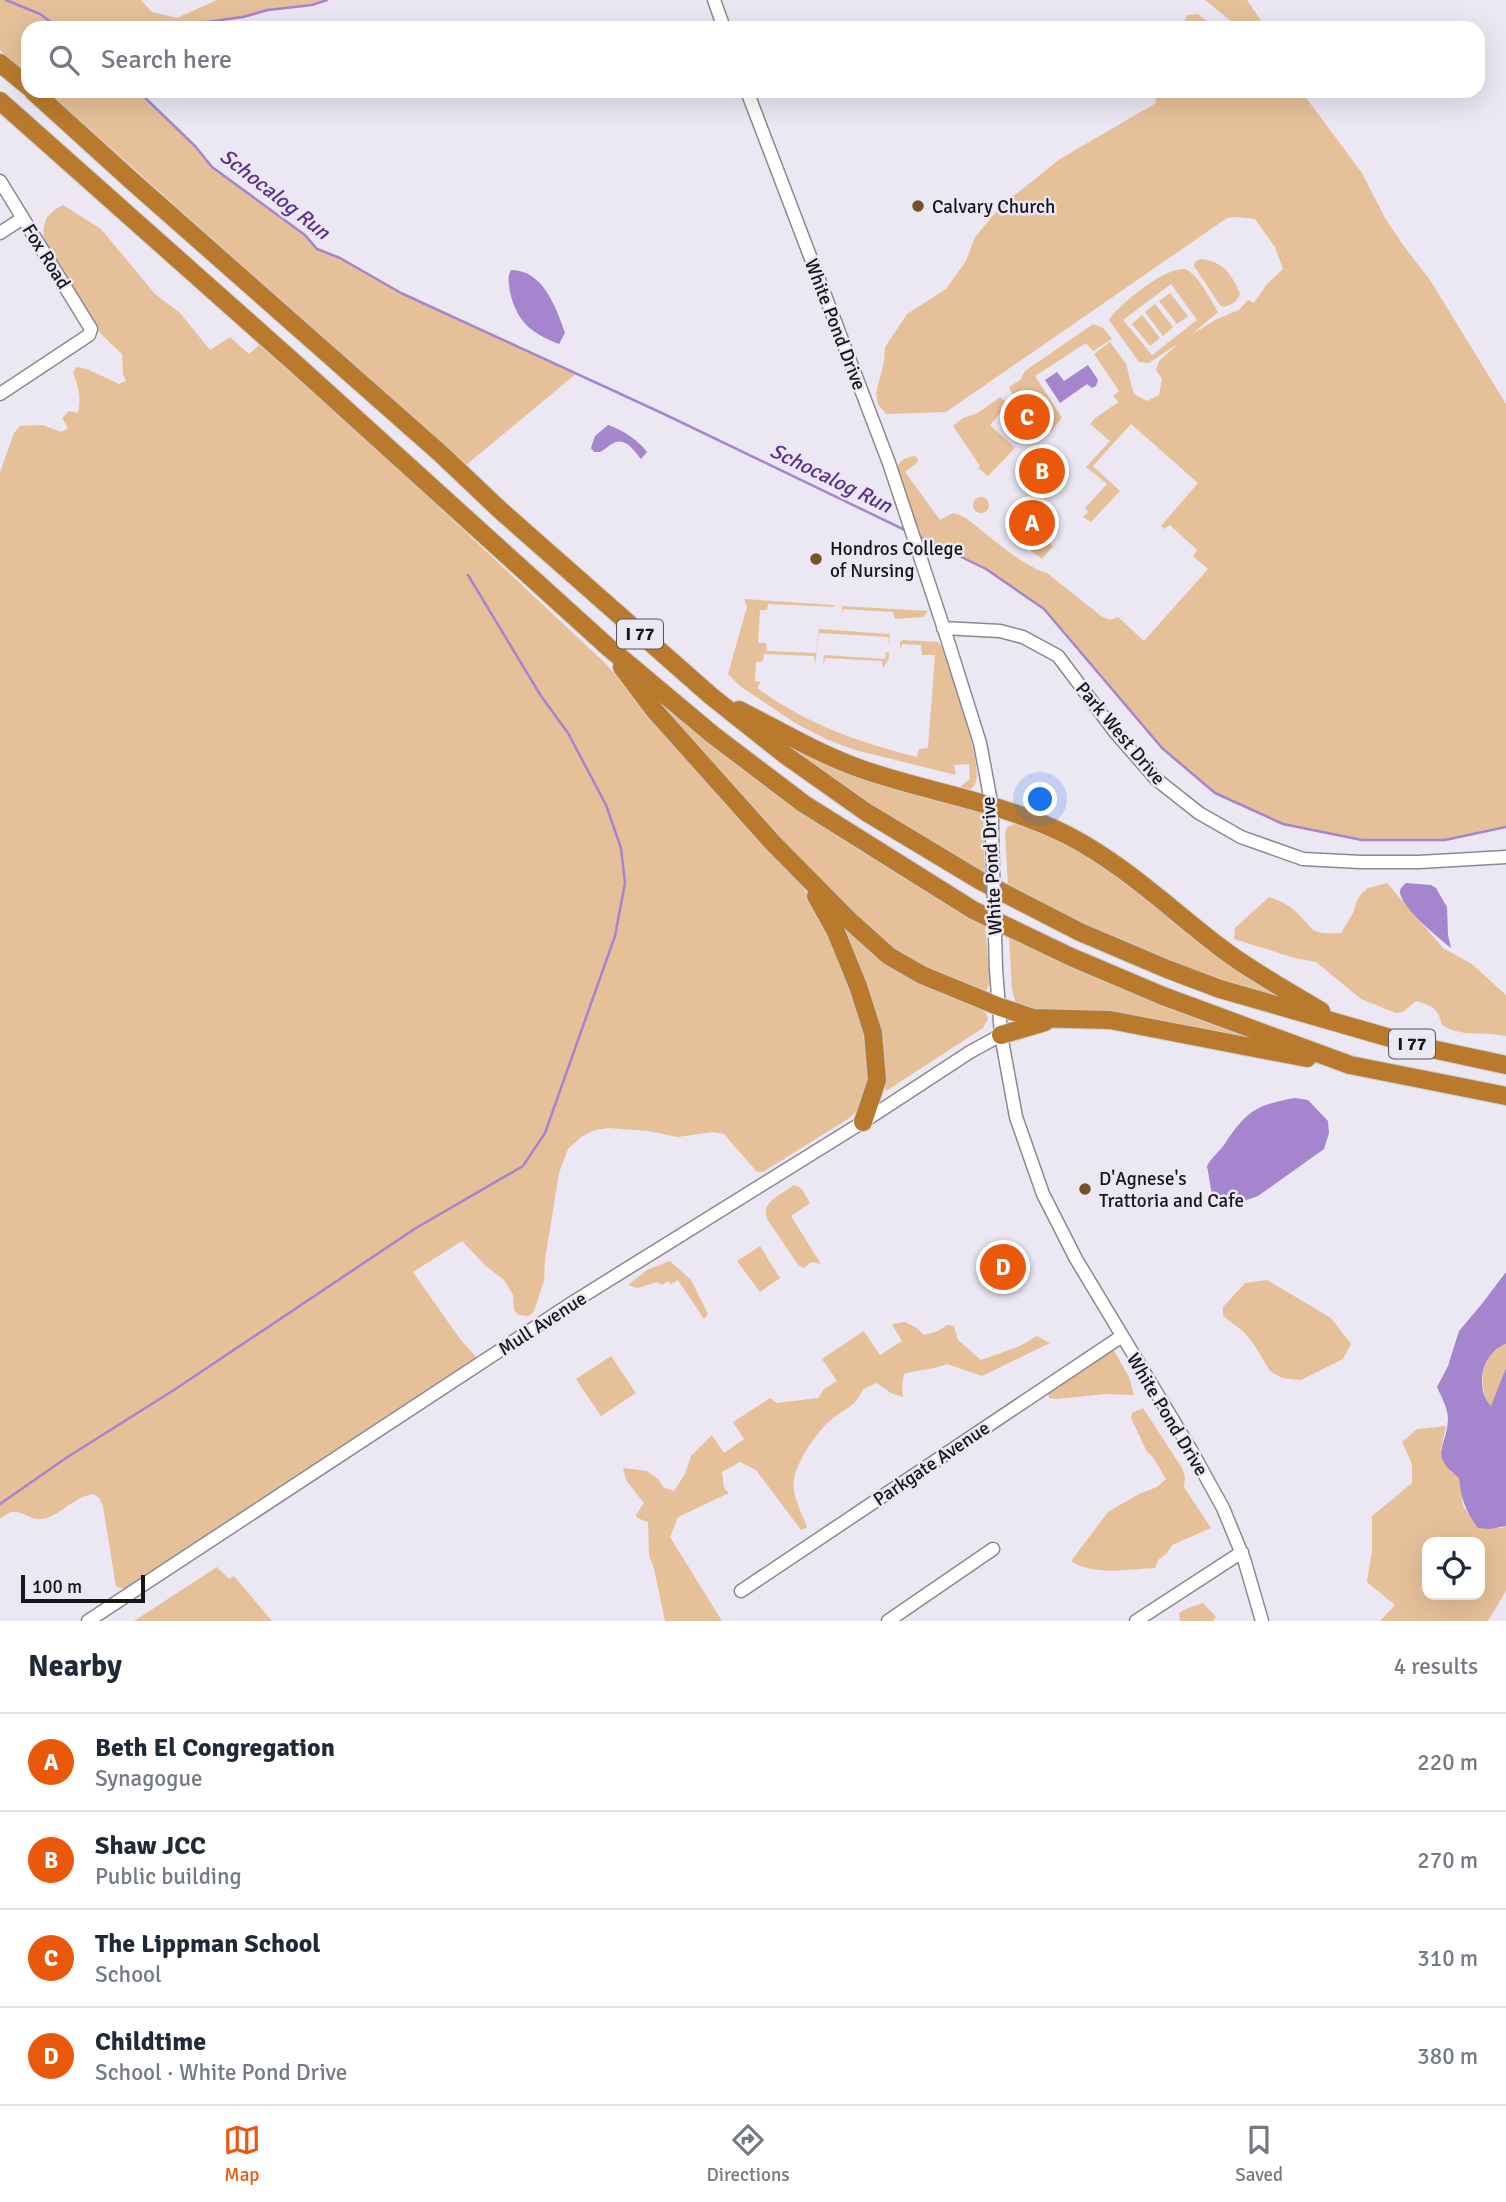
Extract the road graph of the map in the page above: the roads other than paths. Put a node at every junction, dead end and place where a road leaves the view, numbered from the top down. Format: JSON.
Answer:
{"nodes":[{"id":1,"x":714,"y":0,"type":"edge"},
{"id":2,"x":722,"y":21,"type":"edge"},
{"id":3,"x":0,"y":63,"type":"edge"},
{"id":4,"x":21,"y":80,"type":"edge"},
{"id":5,"x":41,"y":98,"type":"edge"},
{"id":6,"x":750,"y":98,"type":"edge"},
{"id":7,"x":0,"y":101,"type":"edge"},
{"id":8,"x":0,"y":181,"type":"edge"},
{"id":9,"x":23,"y":218,"type":"junction"},
{"id":10,"x":0,"y":233,"type":"edge"},
{"id":11,"x":0,"y":394,"type":"edge"},
{"id":12,"x":943,"y":628,"type":"junction"},
{"id":13,"x":608,"y":647,"type":"junction"},
{"id":14,"x":711,"y":696,"type":"junction"},
{"id":15,"x":992,"y":807,"type":"junction"},
{"id":16,"x":1506,"y":857,"type":"edge"},
{"id":17,"x":806,"y":878,"type":"junction"},
{"id":18,"x":1000,"y":1007,"type":"junction"},
{"id":19,"x":1061,"y":1019,"type":"junction"},
{"id":20,"x":1345,"y":1025,"type":"junction"},
{"id":21,"x":1001,"y":1035,"type":"junction"},
{"id":22,"x":1350,"y":1065,"type":"junction"},
{"id":23,"x":1506,"y":1065,"type":"edge"},
{"id":24,"x":1506,"y":1096,"type":"edge"},
{"id":25,"x":863,"y":1122,"type":"junction"},
{"id":26,"x":1122,"y":1336,"type":"junction"},
{"id":27,"x":993,"y":1549,"type":"dead end"},
{"id":28,"x":1242,"y":1552,"type":"junction"},
{"id":29,"x":741,"y":1591,"type":"dead end"},
{"id":30,"x":905,"y":1609,"type":"junction"},
{"id":31,"x":88,"y":1621,"type":"edge"},
{"id":32,"x":888,"y":1621,"type":"edge"},
{"id":33,"x":913,"y":1621,"type":"edge"},
{"id":34,"x":1136,"y":1621,"type":"edge"},
{"id":35,"x":1262,"y":1621,"type":"edge"}],
"edges":[{"from":1,"to":2,"type":"street"},
{"from":3,"to":4,"type":"highway"},
{"from":5,"to":14,"type":"highway","number":"I 77"},
{"from":6,"to":12,"type":"street","name":"White Pond Drive"},
{"from":7,"to":13,"type":"highway","number":"I 77"},
{"from":8,"to":9,"type":"street","name":"Fox Road"},
{"from":9,"to":10,"type":"street"},
{"from":9,"to":11,"type":"street","name":"Fox Road"},
{"from":12,"to":15,"type":"street","name":"White Pond Drive"},
{"from":12,"to":16,"type":"street","name":"Park West Drive"},
{"from":13,"to":17,"type":"highway"},
{"from":13,"to":22,"type":"highway","number":"I 77"},
{"from":14,"to":15,"type":"highway"},
{"from":14,"to":20,"type":"highway","number":"I 77"},
{"from":15,"to":18,"type":"street","name":"White Pond Drive","bridge":true},
{"from":15,"to":20,"type":"highway"},
{"from":17,"to":18,"type":"highway"},
{"from":17,"to":25,"type":"highway"},
{"from":18,"to":19,"type":"highway"},
{"from":18,"to":21,"type":"street","name":"White Pond Drive"},
{"from":19,"to":21,"type":"highway"},
{"from":19,"to":22,"type":"highway"},
{"from":20,"to":23,"type":"highway","number":"I 77"},
{"from":21,"to":25,"type":"street","name":"Mull Avenue"},
{"from":21,"to":26,"type":"street","name":"White Pond Drive"},
{"from":22,"to":24,"type":"highway","number":"I 77"},
{"from":25,"to":31,"type":"street","name":"Mull Avenue"},
{"from":26,"to":28,"type":"street","name":"White Pond Drive"},
{"from":26,"to":29,"type":"street","name":"Parkgate Avenue"},
{"from":27,"to":30,"type":"street"},
{"from":28,"to":34,"type":"street"},
{"from":28,"to":35,"type":"street","name":"White Pond Drive"},
{"from":30,"to":32,"type":"street"},
{"from":30,"to":33,"type":"street"}]}
